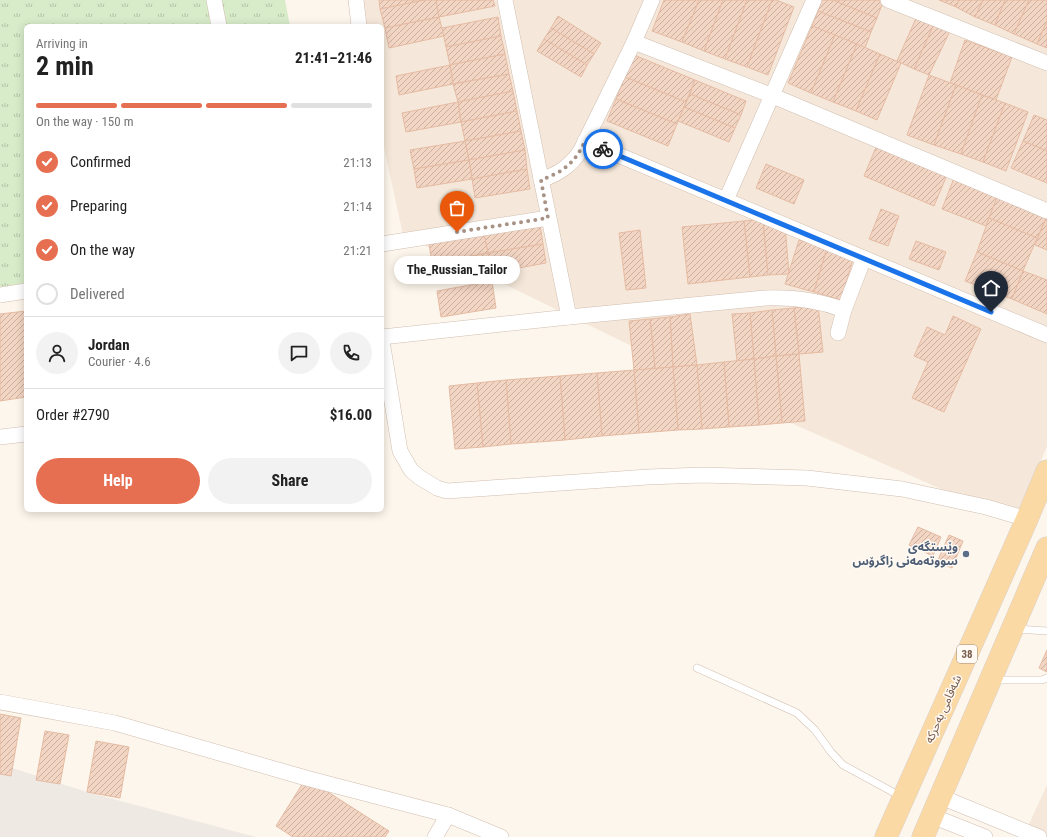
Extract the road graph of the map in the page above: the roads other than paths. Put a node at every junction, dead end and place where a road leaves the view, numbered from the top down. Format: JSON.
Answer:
{"nodes":[{"id":1,"x":214,"y":0,"type":"edge"},
{"id":2,"x":356,"y":0,"type":"edge"},
{"id":3,"x":504,"y":0,"type":"edge"},
{"id":4,"x":652,"y":0,"type":"edge"},
{"id":5,"x":814,"y":0,"type":"edge"},
{"id":6,"x":888,"y":0,"type":"edge"},
{"id":7,"x":219,"y":24,"type":"edge"},
{"id":8,"x":359,"y":24,"type":"edge"},
{"id":9,"x":634,"y":42,"type":"junction"},
{"id":10,"x":1047,"y":62,"type":"edge"},
{"id":11,"x":773,"y":96,"type":"junction"},
{"id":12,"x":585,"y":141,"type":"junction"},
{"id":13,"x":541,"y":180,"type":"junction"},
{"id":14,"x":726,"y":200,"type":"junction"},
{"id":15,"x":1047,"y":211,"type":"edge"},
{"id":16,"x":548,"y":218,"type":"junction"},
{"id":17,"x":384,"y":244,"type":"edge"},
{"id":18,"x":864,"y":258,"type":"junction"},
{"id":19,"x":24,"y":291,"type":"edge"},
{"id":20,"x":0,"y":295,"type":"edge"},
{"id":21,"x":844,"y":310,"type":"junction"},
{"id":22,"x":569,"y":316,"type":"junction"},
{"id":23,"x":838,"y":333,"type":"dead end"},
{"id":24,"x":1047,"y":335,"type":"edge"},
{"id":25,"x":384,"y":337,"type":"edge"},
{"id":26,"x":384,"y":364,"type":"edge"},
{"id":27,"x":386,"y":386,"type":"edge"},
{"id":28,"x":24,"y":434,"type":"edge"},
{"id":29,"x":0,"y":437,"type":"edge"},
{"id":30,"x":1047,"y":471,"type":"edge"},
{"id":31,"x":1027,"y":519,"type":"junction"},
{"id":32,"x":1047,"y":548,"type":"edge"},
{"id":33,"x":1013,"y":628,"type":"junction"},
{"id":34,"x":1046,"y":632,"type":"edge"},
{"id":35,"x":697,"y":668,"type":"dead end"},
{"id":36,"x":1047,"y":678,"type":"edge"},
{"id":37,"x":990,"y":680,"type":"junction"},
{"id":38,"x":0,"y":702,"type":"edge"},
{"id":39,"x":904,"y":798,"type":"junction"},
{"id":40,"x":936,"y":806,"type":"junction"},
{"id":41,"x":448,"y":815,"type":"junction"},
{"id":42,"x":434,"y":837,"type":"edge"},
{"id":43,"x":501,"y":837,"type":"edge"},
{"id":44,"x":886,"y":837,"type":"edge"},
{"id":45,"x":923,"y":837,"type":"edge"},
{"id":46,"x":985,"y":837,"type":"edge"},
{"id":47,"x":1039,"y":837,"type":"edge"}],
"edges":[{"from":1,"to":7,"type":"street"},
{"from":2,"to":8,"type":"street"},
{"from":3,"to":13,"type":"street"},
{"from":4,"to":9,"type":"street"},
{"from":5,"to":11,"type":"street"},
{"from":6,"to":10,"type":"street"},
{"from":9,"to":11,"type":"street"},
{"from":9,"to":12,"type":"street"},
{"from":11,"to":14,"type":"street"},
{"from":11,"to":15,"type":"street"},
{"from":12,"to":13,"type":"street"},
{"from":12,"to":14,"type":"street"},
{"from":13,"to":16,"type":"street"},
{"from":14,"to":18,"type":"street"},
{"from":16,"to":17,"type":"street"},
{"from":16,"to":22,"type":"street"},
{"from":18,"to":21,"type":"street"},
{"from":18,"to":24,"type":"street"},
{"from":19,"to":20,"type":"street"},
{"from":21,"to":22,"type":"street"},
{"from":21,"to":23,"type":"street"},
{"from":22,"to":25,"type":"street"},
{"from":26,"to":27,"type":"street"},
{"from":27,"to":31,"type":"street"},
{"from":28,"to":29,"type":"street"},
{"from":30,"to":31,"type":"main road","name":"شەقامی بەحرکە","number":"38"},
{"from":31,"to":39,"type":"main road","name":"شەقامی بەحرکە","number":"38"},
{"from":32,"to":33,"type":"main road"},
{"from":33,"to":34,"type":"lane"},
{"from":33,"to":37,"type":"main road"},
{"from":35,"to":39,"type":"lane"},
{"from":36,"to":37,"type":"lane"},
{"from":37,"to":40,"type":"main road"},
{"from":38,"to":41,"type":"street"},
{"from":39,"to":44,"type":"main road","name":"شەقامی بەحرکە","number":"38"},
{"from":40,"to":45,"type":"main road"},
{"from":40,"to":46,"type":"street"},
{"from":40,"to":47,"type":"street"},
{"from":41,"to":42,"type":"street"},
{"from":41,"to":43,"type":"street"}]}
